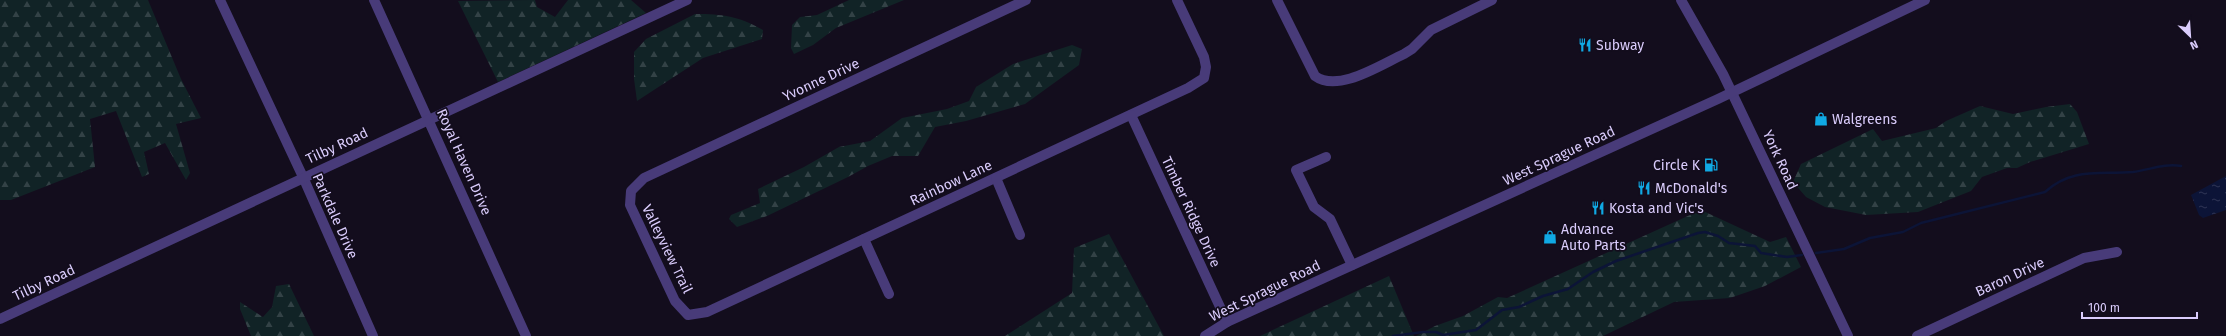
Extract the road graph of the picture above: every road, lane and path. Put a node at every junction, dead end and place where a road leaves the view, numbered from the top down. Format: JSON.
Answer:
{"nodes":[{"id":1,"x":220,"y":0,"type":"edge"},
{"id":2,"x":374,"y":0,"type":"edge"},
{"id":3,"x":687,"y":0,"type":"edge"},
{"id":4,"x":1026,"y":0,"type":"edge"},
{"id":5,"x":1177,"y":0,"type":"edge"},
{"id":6,"x":1277,"y":0,"type":"edge"},
{"id":7,"x":1492,"y":0,"type":"edge"},
{"id":8,"x":1681,"y":0,"type":"edge"},
{"id":9,"x":1925,"y":0,"type":"edge"},
{"id":10,"x":1732,"y":92,"type":"junction"},
{"id":11,"x":1131,"y":115,"type":"junction"},
{"id":12,"x":429,"y":118,"type":"junction"},
{"id":13,"x":1326,"y":157,"type":"dead end"},
{"id":14,"x":303,"y":177,"type":"junction"},
{"id":15,"x":996,"y":178,"type":"junction"},
{"id":16,"x":630,"y":191,"type":"joint"},
{"id":17,"x":1020,"y":235,"type":"dead end"},
{"id":18,"x":864,"y":239,"type":"junction"},
{"id":19,"x":2117,"y":252,"type":"dead end"},
{"id":20,"x":1352,"y":265,"type":"junction"},
{"id":21,"x":889,"y":294,"type":"dead end"},
{"id":22,"x":688,"y":315,"type":"joint"},
{"id":23,"x":0,"y":319,"type":"edge"},
{"id":24,"x":1227,"y":322,"type":"junction"},
{"id":25,"x":373,"y":336,"type":"edge"},
{"id":26,"x":526,"y":336,"type":"edge"},
{"id":27,"x":1205,"y":336,"type":"edge"},
{"id":28,"x":1848,"y":336,"type":"edge"},
{"id":29,"x":1917,"y":336,"type":"edge"}],
"edges":[{"from":1,"to":14,"type":"street","name":"Parkdale Drive"},
{"from":2,"to":12,"type":"street","name":"Royal Haven Drive"},
{"from":3,"to":12,"type":"street","name":"Tilby Road"},
{"from":4,"to":16,"type":"street","name":"Yvonne Drive"},
{"from":5,"to":11,"type":"street","name":"Rainbow Lane"},
{"from":6,"to":7,"type":"street"},
{"from":8,"to":10,"type":"street","name":"York Road"},
{"from":9,"to":10,"type":"street","name":"West Sprague Road"},
{"from":10,"to":20,"type":"street","name":"West Sprague Road"},
{"from":10,"to":28,"type":"street","name":"York Road"},
{"from":11,"to":15,"type":"street","name":"Rainbow Lane"},
{"from":11,"to":24,"type":"street","name":"Timber Ridge Drive"},
{"from":12,"to":14,"type":"street","name":"Tilby Road"},
{"from":12,"to":26,"type":"street","name":"Royal Haven Drive"},
{"from":13,"to":20,"type":"street"},
{"from":14,"to":23,"type":"street","name":"Tilby Road"},
{"from":14,"to":25,"type":"street","name":"Parkdale Drive"},
{"from":15,"to":17,"type":"street"},
{"from":15,"to":18,"type":"street","name":"Rainbow Lane"},
{"from":16,"to":22,"type":"street","name":"Valleyview Trail"},
{"from":18,"to":21,"type":"street"},
{"from":18,"to":22,"type":"street","name":"Rainbow Lane"},
{"from":19,"to":29,"type":"street","name":"Baron Drive"},
{"from":20,"to":24,"type":"street","name":"West Sprague Road"},
{"from":24,"to":27,"type":"street","name":"West Sprague Road"}]}
